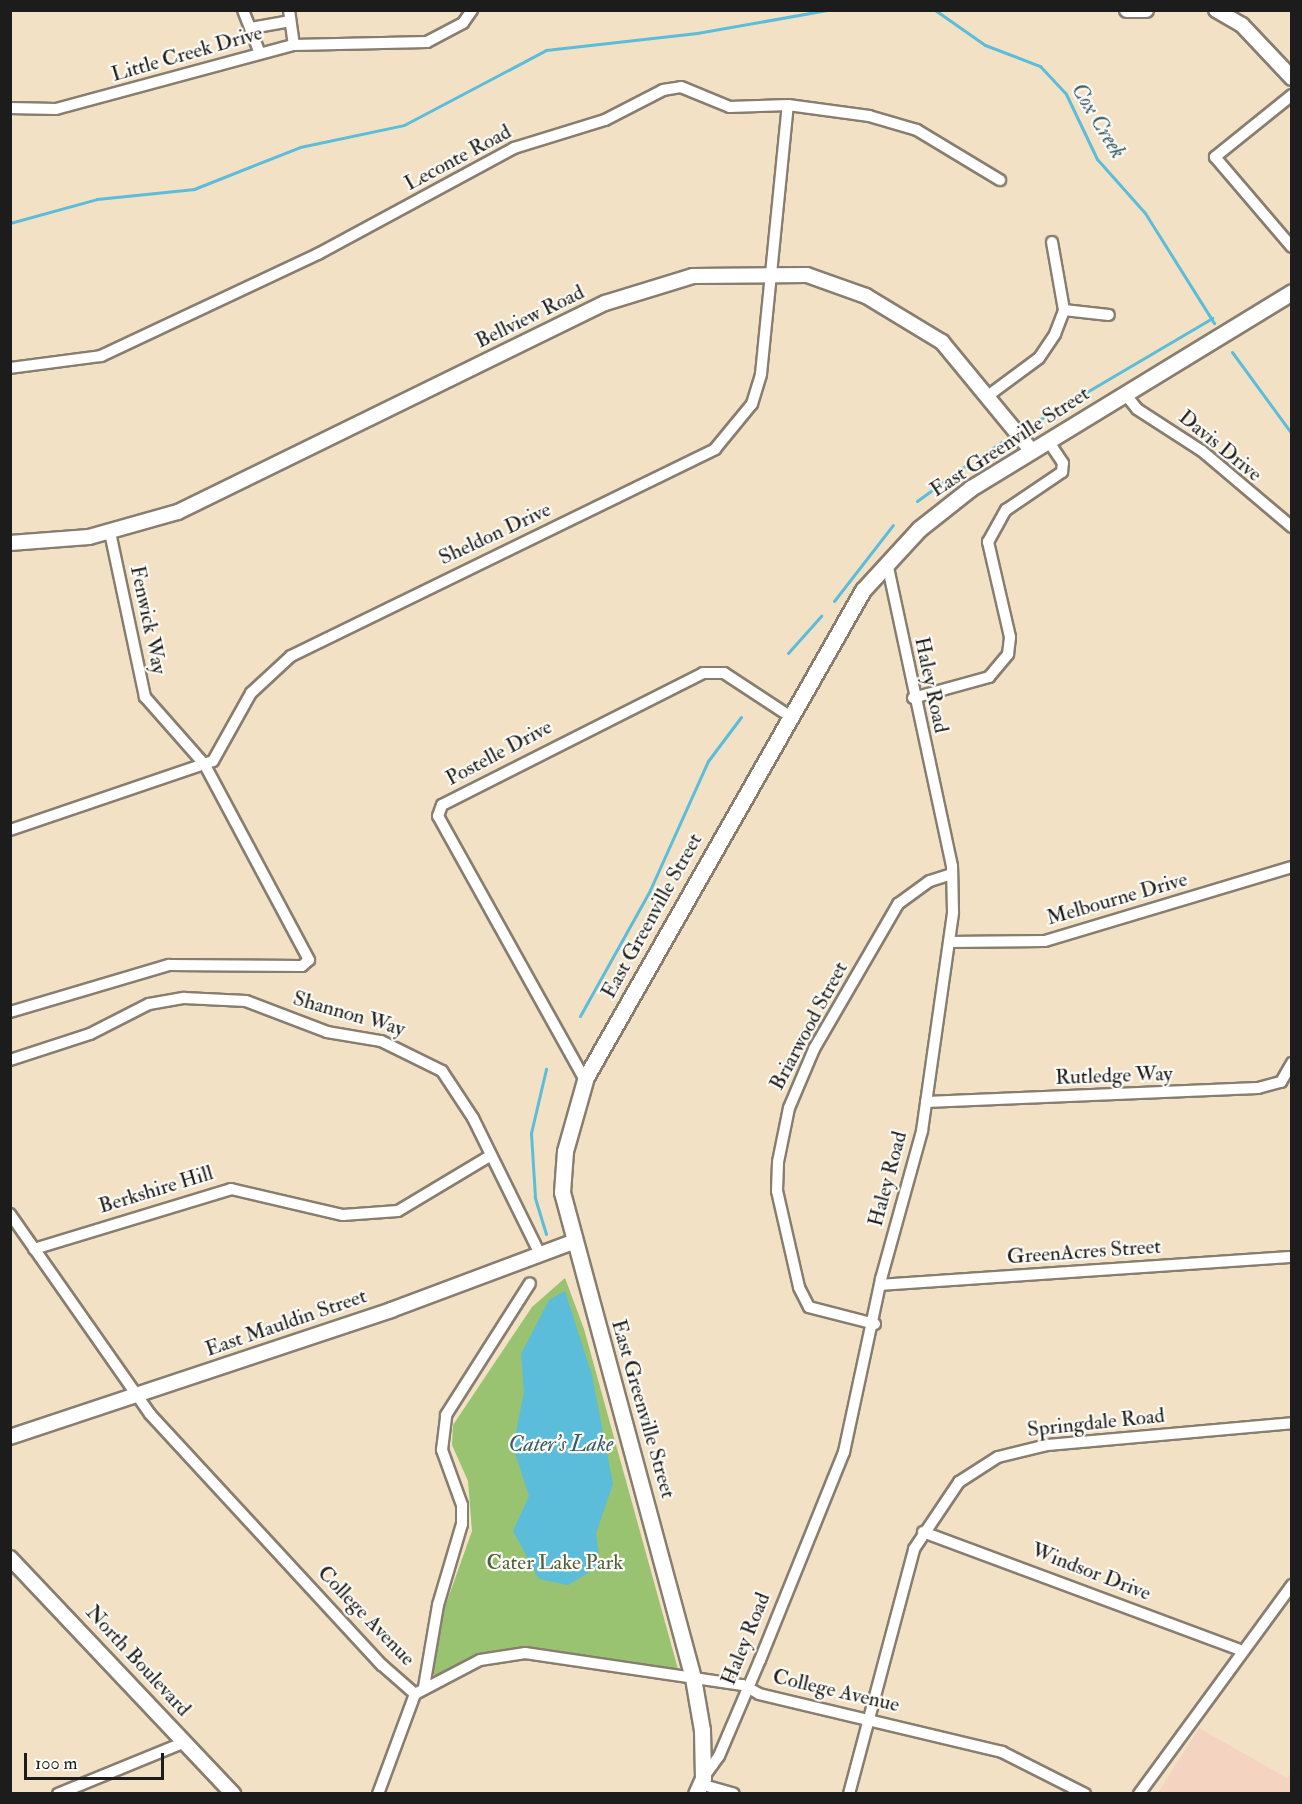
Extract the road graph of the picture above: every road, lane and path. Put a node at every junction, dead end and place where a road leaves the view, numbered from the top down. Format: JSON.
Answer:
{"nodes":[{"id":1,"x":243,"y":10,"type":"edge"},
{"id":2,"x":289,"y":10,"type":"edge"},
{"id":3,"x":472,"y":10,"type":"edge"},
{"id":4,"x":1127,"y":10,"type":"edge"},
{"id":5,"x":1146,"y":10,"type":"edge"},
{"id":6,"x":1216,"y":10,"type":"edge"},
{"id":7,"x":286,"y":22,"type":"junction"},
{"id":8,"x":251,"y":28,"type":"junction"},
{"id":9,"x":294,"y":45,"type":"junction"},
{"id":10,"x":259,"y":51,"type":"junction"},
{"id":11,"x":1292,"y":78,"type":"edge"},
{"id":12,"x":1292,"y":95,"type":"edge"},
{"id":13,"x":788,"y":105,"type":"junction"},
{"id":14,"x":10,"y":108,"type":"edge"},
{"id":15,"x":1000,"y":180,"type":"dead end"},
{"id":16,"x":1052,"y":242,"type":"dead end"},
{"id":17,"x":1292,"y":247,"type":"edge"},
{"id":18,"x":772,"y":273,"type":"junction"},
{"id":19,"x":1292,"y":292,"type":"edge"},
{"id":20,"x":1064,"y":310,"type":"junction"},
{"id":21,"x":1109,"y":315,"type":"dead end"},
{"id":22,"x":10,"y":368,"type":"edge"},
{"id":23,"x":1125,"y":394,"type":"junction"},
{"id":24,"x":989,"y":395,"type":"junction"},
{"id":25,"x":1048,"y":441,"type":"junction"},
{"id":26,"x":1032,"y":451,"type":"junction"},
{"id":27,"x":1292,"y":527,"type":"edge"},
{"id":28,"x":110,"y":532,"type":"junction"},
{"id":29,"x":10,"y":543,"type":"edge"},
{"id":30,"x":887,"y":564,"type":"junction"},
{"id":31,"x":913,"y":698,"type":"junction"},
{"id":32,"x":788,"y":715,"type":"junction"},
{"id":33,"x":205,"y":765,"type":"junction"},
{"id":34,"x":10,"y":830,"type":"edge"},
{"id":35,"x":1292,"y":867,"type":"edge"},
{"id":36,"x":952,"y":874,"type":"junction"},
{"id":37,"x":949,"y":942,"type":"junction"},
{"id":38,"x":10,"y":1012,"type":"edge"},
{"id":39,"x":10,"y":1060,"type":"edge"},
{"id":40,"x":1292,"y":1064,"type":"edge"},
{"id":41,"x":585,"y":1080,"type":"junction"},
{"id":42,"x":926,"y":1102,"type":"junction"},
{"id":43,"x":490,"y":1156,"type":"junction"},
{"id":44,"x":10,"y":1214,"type":"edge"},
{"id":45,"x":573,"y":1242,"type":"junction"},
{"id":46,"x":34,"y":1249,"type":"junction"},
{"id":47,"x":540,"y":1254,"type":"junction"},
{"id":48,"x":1292,"y":1257,"type":"edge"},
{"id":49,"x":530,"y":1283,"type":"dead end"},
{"id":50,"x":880,"y":1285,"type":"junction"},
{"id":51,"x":875,"y":1324,"type":"junction"},
{"id":52,"x":136,"y":1395,"type":"junction"},
{"id":53,"x":1292,"y":1423,"type":"edge"},
{"id":54,"x":10,"y":1437,"type":"edge"},
{"id":55,"x":923,"y":1532,"type":"junction"},
{"id":56,"x":10,"y":1558,"type":"edge"},
{"id":57,"x":1292,"y":1585,"type":"edge"},
{"id":58,"x":1243,"y":1651,"type":"junction"},
{"id":59,"x":693,"y":1678,"type":"junction"},
{"id":60,"x":747,"y":1688,"type":"junction"},
{"id":61,"x":420,"y":1690,"type":"junction"},
{"id":62,"x":869,"y":1718,"type":"junction"},
{"id":63,"x":186,"y":1742,"type":"junction"},
{"id":64,"x":700,"y":1785,"type":"edge"},
{"id":65,"x":58,"y":1794,"type":"edge"},
{"id":66,"x":233,"y":1794,"type":"edge"},
{"id":67,"x":378,"y":1794,"type":"edge"},
{"id":68,"x":734,"y":1794,"type":"edge"},
{"id":69,"x":849,"y":1794,"type":"edge"},
{"id":70,"x":1085,"y":1794,"type":"edge"},
{"id":71,"x":1139,"y":1794,"type":"edge"}],
"edges":[{"from":1,"to":8,"type":"street"},
{"from":2,"to":7,"type":"street"},
{"from":3,"to":9,"type":"street","name":"Little Creek Drive"},
{"from":4,"to":5,"type":"street"},
{"from":6,"to":11,"type":"street"},
{"from":7,"to":8,"type":"street"},
{"from":7,"to":9,"type":"street"},
{"from":8,"to":10,"type":"street"},
{"from":9,"to":10,"type":"street","name":"Little Creek Drive"},
{"from":10,"to":14,"type":"street","name":"Little Creek Drive"},
{"from":12,"to":17,"type":"street"},
{"from":13,"to":15,"type":"street","name":"Leconte Road"},
{"from":13,"to":18,"type":"street","name":"Sheldon Drive"},
{"from":13,"to":22,"type":"street","name":"Leconte Road"},
{"from":16,"to":20,"type":"street"},
{"from":18,"to":24,"type":"street","name":"Bellview Road"},
{"from":18,"to":28,"type":"street","name":"Bellview Road"},
{"from":18,"to":33,"type":"street","name":"Sheldon Drive"},
{"from":19,"to":23,"type":"main road","name":"East Greenville Street"},
{"from":20,"to":21,"type":"street"},
{"from":20,"to":24,"type":"street"},
{"from":23,"to":25,"type":"main road","name":"East Greenville Street"},
{"from":23,"to":27,"type":"street","name":"Davis Drive"},
{"from":24,"to":26,"type":"street","name":"Bellview Road"},
{"from":25,"to":26,"type":"main road","name":"East Greenville Street"},
{"from":25,"to":31,"type":"street"},
{"from":26,"to":30,"type":"main road","name":"East Greenville Street"},
{"from":28,"to":29,"type":"street","name":"Bellview Road"},
{"from":28,"to":33,"type":"street","name":"Fenwick Way"},
{"from":30,"to":31,"type":"street","name":"Haley Road"},
{"from":30,"to":32,"type":"main road","name":"East Greenville Street"},
{"from":31,"to":36,"type":"street","name":"Haley Road"},
{"from":32,"to":41,"type":"main road","name":"East Greenville Street"},
{"from":32,"to":41,"type":"street","name":"Postelle Drive"},
{"from":33,"to":34,"type":"street"},
{"from":33,"to":38,"type":"street","name":"Shannon Way"},
{"from":35,"to":37,"type":"street","name":"Melbourne Drive"},
{"from":36,"to":37,"type":"street","name":"Haley Road"},
{"from":36,"to":51,"type":"street","name":"Briarwood Street"},
{"from":37,"to":42,"type":"street","name":"Haley Road"},
{"from":39,"to":43,"type":"street","name":"Shannon Way"},
{"from":40,"to":42,"type":"street","name":"Rutledge Way"},
{"from":41,"to":45,"type":"main road","name":"East Greenville Street"},
{"from":42,"to":50,"type":"street","name":"Haley Road"},
{"from":43,"to":46,"type":"street","name":"Berkshire Hill"},
{"from":43,"to":47,"type":"street","name":"Shannon Way"},
{"from":44,"to":46,"type":"street","name":"College Avenue"},
{"from":45,"to":47,"type":"street","name":"East Mauldin Street"},
{"from":45,"to":59,"type":"main road","name":"East Greenville Street"},
{"from":46,"to":52,"type":"street","name":"College Avenue"},
{"from":47,"to":52,"type":"street","name":"East Mauldin Street"},
{"from":48,"to":50,"type":"street","name":"GreenAcres Street"},
{"from":49,"to":61,"type":"street"},
{"from":50,"to":51,"type":"street","name":"Haley Road"},
{"from":51,"to":60,"type":"street","name":"Haley Road"},
{"from":52,"to":54,"type":"street","name":"East Mauldin Street"},
{"from":52,"to":61,"type":"street","name":"College Avenue"},
{"from":53,"to":55,"type":"street","name":"Springdale Road"},
{"from":55,"to":58,"type":"street","name":"Windsor Drive"},
{"from":55,"to":62,"type":"street","name":"Springdale Road"},
{"from":56,"to":63,"type":"street","name":"North Boulevard"},
{"from":57,"to":58,"type":"street"},
{"from":58,"to":71,"type":"street"},
{"from":59,"to":60,"type":"street","name":"College Avenue"},
{"from":59,"to":61,"type":"street","name":"College Avenue"},
{"from":59,"to":64,"type":"main road","name":"East Greenville Street"},
{"from":60,"to":62,"type":"street","name":"College Avenue"},
{"from":60,"to":64,"type":"street","name":"Haley Road"},
{"from":61,"to":67,"type":"street"},
{"from":62,"to":69,"type":"street","name":"Springdale Road"},
{"from":62,"to":70,"type":"street","name":"College Avenue"},
{"from":63,"to":65,"type":"street"},
{"from":63,"to":66,"type":"street","name":"North Boulevard"},
{"from":64,"to":68,"type":"street"}]}
